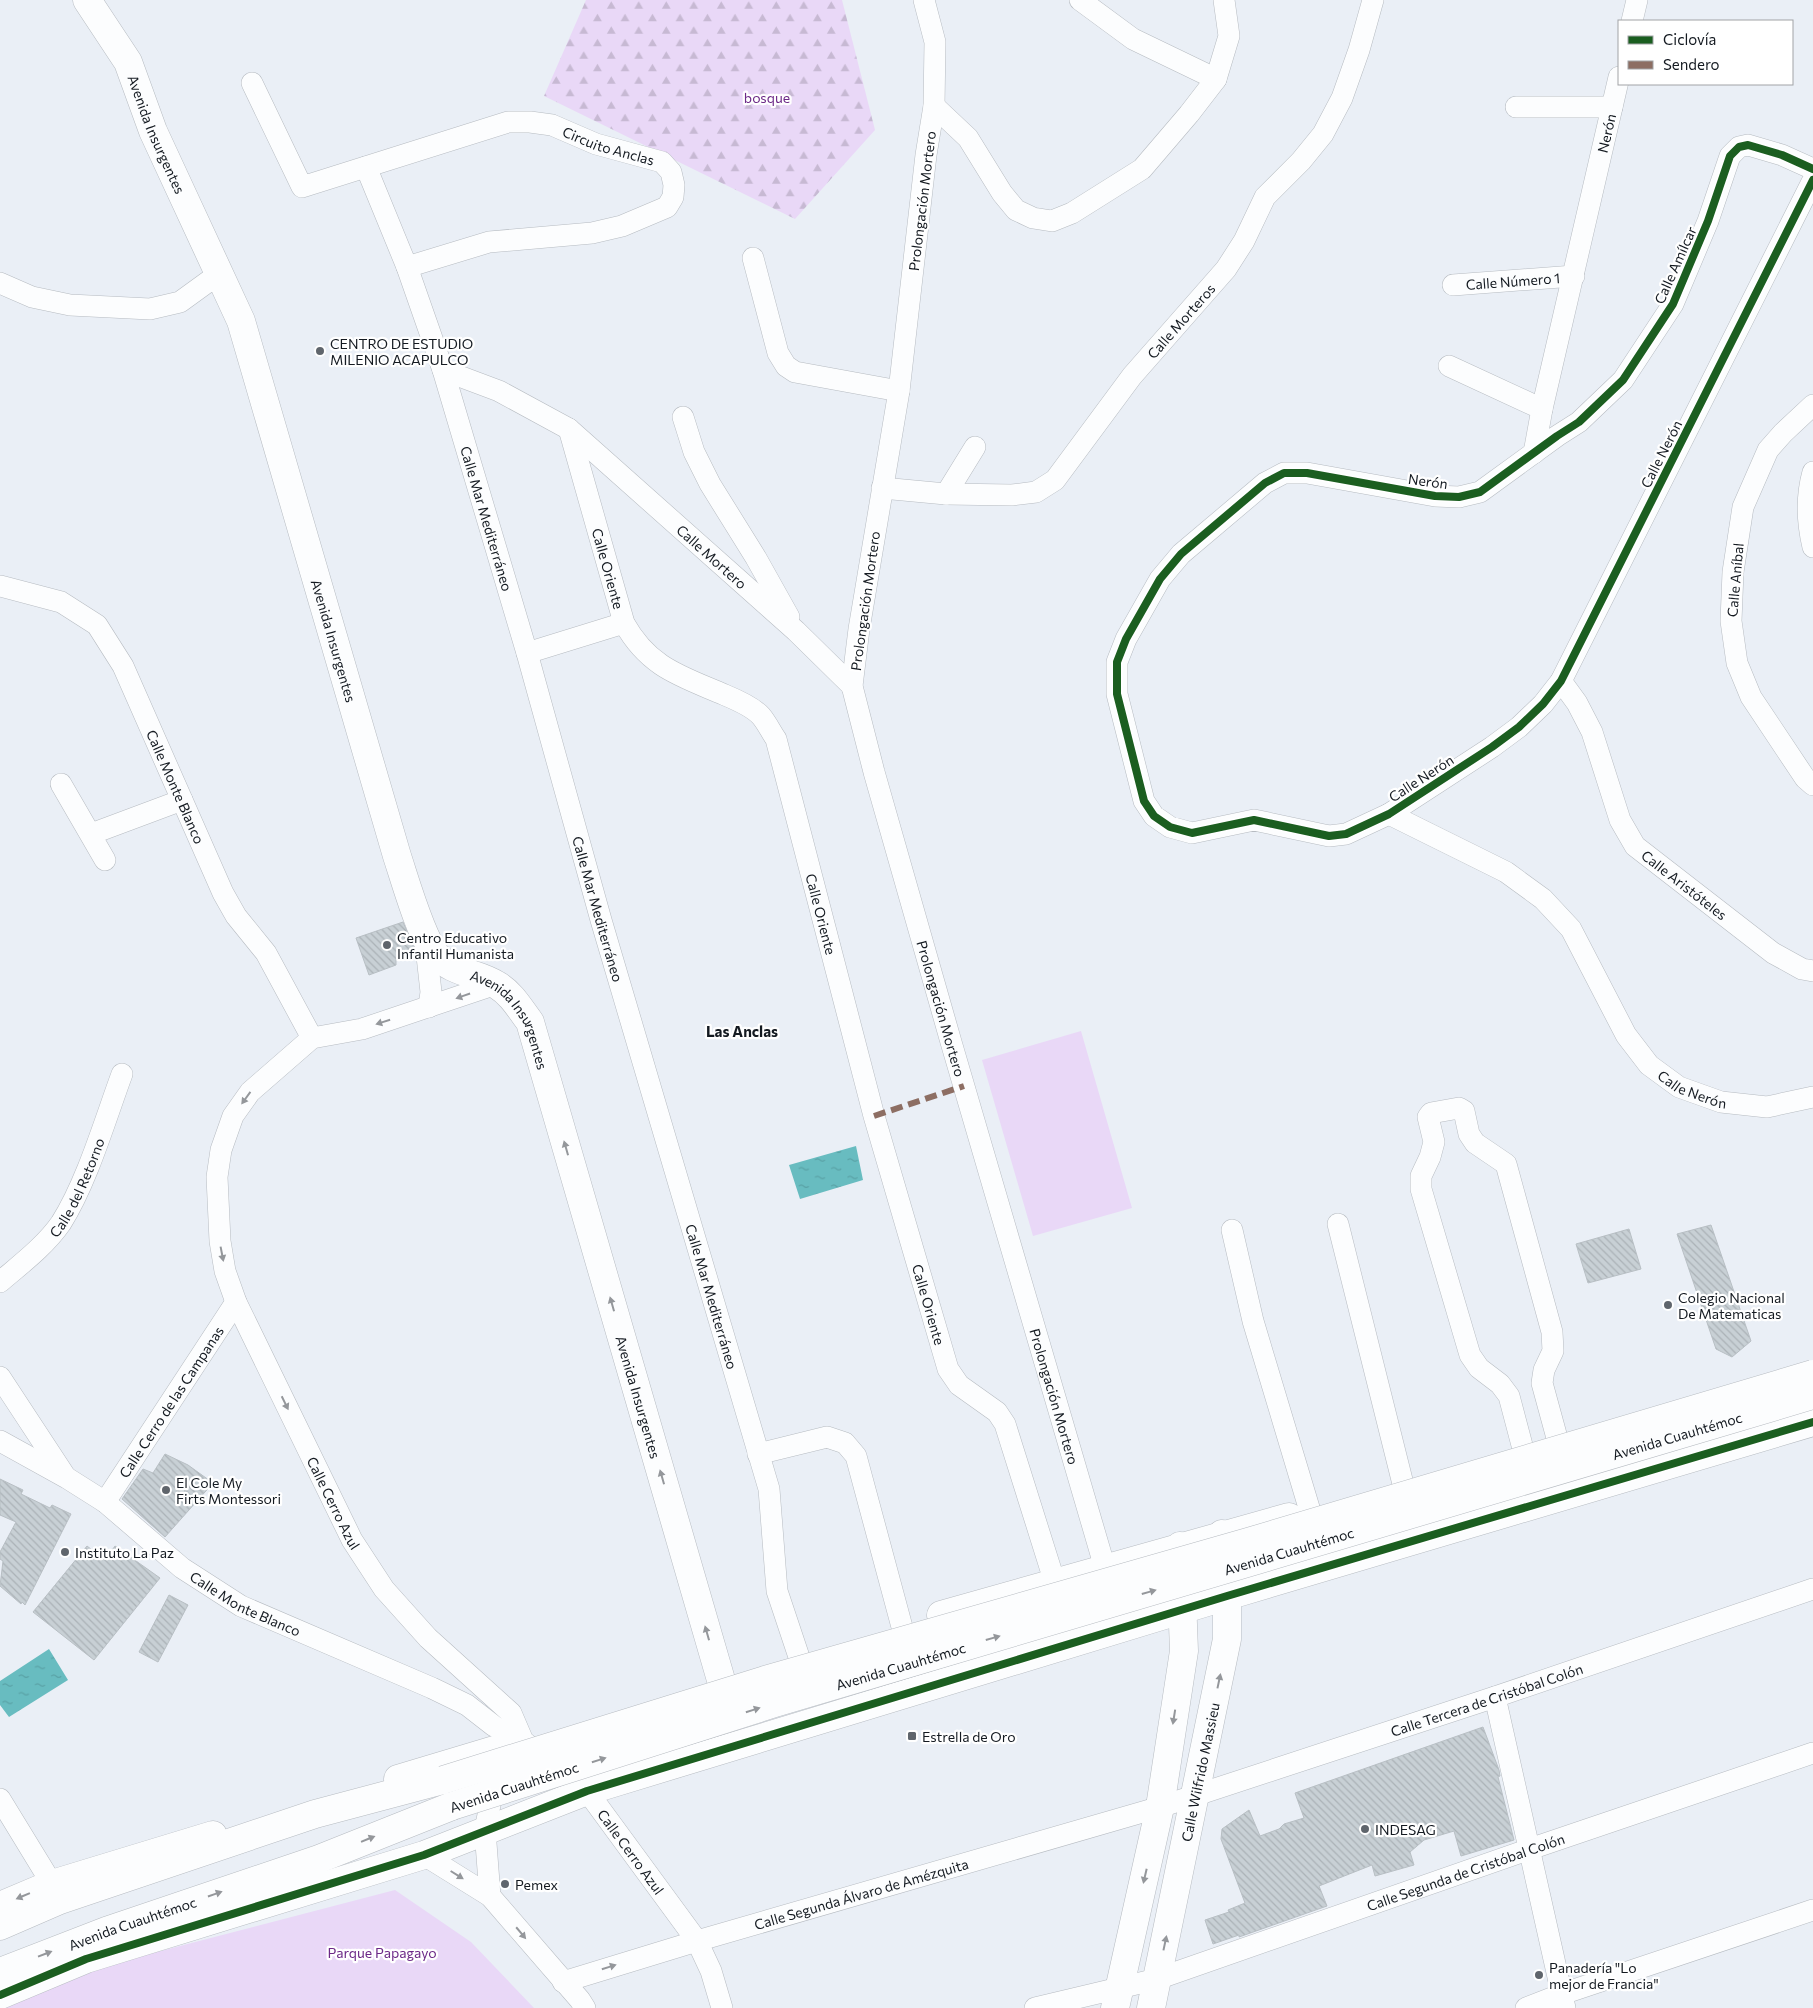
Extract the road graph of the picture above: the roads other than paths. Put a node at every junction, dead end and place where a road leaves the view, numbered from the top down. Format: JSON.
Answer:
{"nodes":[{"id":1,"x":88,"y":0,"type":"edge"},
{"id":2,"x":924,"y":0,"type":"edge"},
{"id":3,"x":1080,"y":0,"type":"edge"},
{"id":4,"x":1224,"y":0,"type":"edge"},
{"id":5,"x":1373,"y":0,"type":"edge"},
{"id":6,"x":1216,"y":79,"type":"junction"},
{"id":7,"x":1618,"y":80,"type":"edge"},
{"id":8,"x":252,"y":83,"type":"dead end"},
{"id":9,"x":934,"y":106,"type":"junction"},
{"id":10,"x":1516,"y":107,"type":"dead end"},
{"id":11,"x":1612,"y":107,"type":"junction"},
{"id":12,"x":366,"y":167,"type":"junction"},
{"id":13,"x":1813,"y":169,"type":"edge"},
{"id":14,"x":1813,"y":180,"type":"edge"},
{"id":15,"x":753,"y":258,"type":"dead end"},
{"id":16,"x":407,"y":267,"type":"junction"},
{"id":17,"x":220,"y":273,"type":"junction"},
{"id":18,"x":1574,"y":276,"type":"junction"},
{"id":19,"x":0,"y":283,"type":"edge"},
{"id":20,"x":1453,"y":284,"type":"dead end"},
{"id":21,"x":1449,"y":366,"type":"dead end"},
{"id":22,"x":443,"y":370,"type":"junction"},
{"id":23,"x":899,"y":391,"type":"junction"},
{"id":24,"x":1813,"y":405,"type":"edge"},
{"id":25,"x":1542,"y":409,"type":"junction"},
{"id":26,"x":683,"y":417,"type":"dead end"},
{"id":27,"x":569,"y":429,"type":"junction"},
{"id":28,"x":975,"y":447,"type":"dead end"},
{"id":29,"x":1534,"y":453,"type":"junction"},
{"id":30,"x":1813,"y":472,"type":"edge"},
{"id":31,"x":1307,"y":473,"type":"joint"},
{"id":32,"x":882,"y":488,"type":"junction"},
{"id":33,"x":946,"y":494,"type":"junction"},
{"id":34,"x":1813,"y":547,"type":"edge"},
{"id":35,"x":0,"y":586,"type":"edge"},
{"id":36,"x":624,"y":623,"type":"junction"},
{"id":37,"x":796,"y":631,"type":"junction"},
{"id":38,"x":527,"y":654,"type":"junction"},
{"id":39,"x":1561,"y":681,"type":"junction"},
{"id":40,"x":852,"y":686,"type":"junction"},
{"id":41,"x":61,"y":784,"type":"dead end"},
{"id":42,"x":1813,"y":785,"type":"edge"},
{"id":43,"x":182,"y":800,"type":"junction"},
{"id":44,"x":1389,"y":814,"type":"junction"},
{"id":45,"x":91,"y":834,"type":"junction"},
{"id":46,"x":106,"y":860,"type":"dead end"},
{"id":47,"x":425,"y":936,"type":"junction"},
{"id":48,"x":1813,"y":970,"type":"edge"},
{"id":49,"x":496,"y":984,"type":"junction"},
{"id":50,"x":429,"y":1007,"type":"junction"},
{"id":51,"x":312,"y":1038,"type":"junction"},
{"id":52,"x":122,"y":1074,"type":"dead end"},
{"id":53,"x":1813,"y":1098,"type":"edge"},
{"id":54,"x":1338,"y":1224,"type":"dead end"},
{"id":55,"x":1232,"y":1230,"type":"dead end"},
{"id":56,"x":0,"y":1282,"type":"edge"},
{"id":57,"x":236,"y":1302,"type":"junction"},
{"id":58,"x":1813,"y":1360,"type":"edge"},
{"id":59,"x":1813,"y":1374,"type":"edge"},
{"id":60,"x":0,"y":1377,"type":"edge"},
{"id":61,"x":1813,"y":1395,"type":"edge"},
{"id":62,"x":1813,"y":1422,"type":"edge"},
{"id":63,"x":1558,"y":1438,"type":"junction"},
{"id":64,"x":0,"y":1441,"type":"edge"},
{"id":65,"x":1523,"y":1449,"type":"junction"},
{"id":66,"x":758,"y":1454,"type":"junction"},
{"id":67,"x":67,"y":1478,"type":"junction"},
{"id":68,"x":1403,"y":1484,"type":"junction"},
{"id":69,"x":105,"y":1502,"type":"junction"},
{"id":70,"x":1310,"y":1511,"type":"junction"},
{"id":71,"x":1222,"y":1534,"type":"junction"},
{"id":72,"x":1180,"y":1546,"type":"junction"},
{"id":73,"x":1105,"y":1568,"type":"junction"},
{"id":74,"x":1055,"y":1583,"type":"junction"},
{"id":75,"x":1813,"y":1589,"type":"edge"},
{"id":76,"x":1227,"y":1596,"type":"junction"},
{"id":77,"x":1184,"y":1610,"type":"junction"},
{"id":78,"x":902,"y":1627,"type":"junction"},
{"id":79,"x":799,"y":1657,"type":"junction"},
{"id":80,"x":721,"y":1680,"type":"junction"},
{"id":81,"x":1495,"y":1697,"type":"junction"},
{"id":82,"x":523,"y":1741,"type":"junction"},
{"id":83,"x":1813,"y":1753,"type":"edge"},
{"id":84,"x":586,"y":1791,"type":"junction"},
{"id":85,"x":1195,"y":1795,"type":"junction"},
{"id":86,"x":0,"y":1799,"type":"edge"},
{"id":87,"x":1160,"y":1807,"type":"junction"},
{"id":88,"x":486,"y":1830,"type":"junction"},
{"id":89,"x":1530,"y":1848,"type":"junction"},
{"id":90,"x":424,"y":1855,"type":"junction"},
{"id":91,"x":52,"y":1884,"type":"junction"},
{"id":92,"x":490,"y":1896,"type":"junction"},
{"id":93,"x":0,"y":1906,"type":"edge"},
{"id":94,"x":1813,"y":1910,"type":"edge"},
{"id":95,"x":0,"y":1926,"type":"edge"},
{"id":96,"x":697,"y":1941,"type":"junction"},
{"id":97,"x":0,"y":1972,"type":"edge"},
{"id":98,"x":1157,"y":1979,"type":"junction"},
{"id":99,"x":563,"y":1982,"type":"junction"},
{"id":100,"x":0,"y":1995,"type":"edge"},
{"id":101,"x":1117,"y":1998,"type":"edge"},
{"id":102,"x":1564,"y":2001,"type":"edge"},
{"id":103,"x":585,"y":2008,"type":"edge"},
{"id":104,"x":722,"y":2008,"type":"edge"},
{"id":105,"x":1036,"y":2008,"type":"edge"},
{"id":106,"x":1151,"y":2008,"type":"edge"},
{"id":107,"x":1526,"y":2008,"type":"edge"}],
"edges":[{"from":1,"to":17,"type":"main road","name":"Avenida Insurgentes"},
{"from":2,"to":9,"type":"street"},
{"from":3,"to":6,"type":"street"},
{"from":4,"to":6,"type":"street","name":"Prolongación Mortero"},
{"from":5,"to":33,"type":"street","name":"Calle Morteros"},
{"from":6,"to":9,"type":"street","name":"Prolongación Mortero"},
{"from":7,"to":11,"type":"street","name":"Nerón"},
{"from":8,"to":12,"type":"street","name":"Circuito Anclas"},
{"from":9,"to":23,"type":"street","name":"Prolongación Mortero"},
{"from":10,"to":11,"type":"street"},
{"from":11,"to":18,"type":"street","name":"Nerón"},
{"from":12,"to":16,"type":"street","name":"Calle Mar Mediterráneo"},
{"from":12,"to":16,"type":"street","name":"Circuito Anclas"},
{"from":13,"to":29,"type":"street","name":"Calle Amílcar"},
{"from":14,"to":39,"type":"street","name":"Calle Nerón"},
{"from":15,"to":23,"type":"street"},
{"from":16,"to":22,"type":"street","name":"Calle Mar Mediterráneo"},
{"from":17,"to":19,"type":"street"},
{"from":17,"to":47,"type":"main road","name":"Avenida Insurgentes"},
{"from":18,"to":20,"type":"street","name":"Calle Número 1"},
{"from":18,"to":25,"type":"street","name":"Nerón"},
{"from":21,"to":25,"type":"street"},
{"from":22,"to":27,"type":"street"},
{"from":22,"to":38,"type":"street","name":"Calle Mar Mediterráneo"},
{"from":23,"to":32,"type":"street","name":"Prolongación Mortero"},
{"from":24,"to":42,"type":"street","name":"Calle Aníbal"},
{"from":25,"to":29,"type":"street","name":"Nerón"},
{"from":26,"to":37,"type":"street"},
{"from":27,"to":36,"type":"street","name":"Calle Oriente"},
{"from":27,"to":37,"type":"street","name":"Calle Mortero"},
{"from":28,"to":33,"type":"street"},
{"from":29,"to":31,"type":"street","name":"Nerón"},
{"from":30,"to":34,"type":"street"},
{"from":31,"to":44,"type":"street","name":"Calle Nerón"},
{"from":32,"to":33,"type":"street","name":"Calle Morteros"},
{"from":32,"to":40,"type":"street","name":"Prolongación Mortero"},
{"from":35,"to":43,"type":"street","name":"Calle Monte Blanco"},
{"from":36,"to":38,"type":"street"},
{"from":36,"to":74,"type":"street","name":"Calle Oriente"},
{"from":37,"to":40,"type":"street","name":"Calle Mortero"},
{"from":38,"to":66,"type":"street","name":"Calle Mar Mediterráneo"},
{"from":39,"to":44,"type":"street","name":"Calle Nerón"},
{"from":39,"to":48,"type":"street","name":"Calle Aristóteles"},
{"from":40,"to":73,"type":"street","name":"Prolongación Mortero"},
{"from":41,"to":45,"type":"street"},
{"from":43,"to":45,"type":"street"},
{"from":43,"to":51,"type":"street","name":"Calle Monte Blanco"},
{"from":44,"to":53,"type":"street","name":"Calle Nerón"},
{"from":45,"to":46,"type":"street"},
{"from":47,"to":49,"type":"main road","name":"Avenida Insurgentes"},
{"from":47,"to":50,"type":"street"},
{"from":49,"to":50,"type":"street","one_way":true},
{"from":80,"to":49,"type":"main road","name":"Avenida Insurgentes","one_way":true},
{"from":50,"to":51,"type":"street","one_way":true},
{"from":51,"to":57,"type":"street","name":"Calle Cerro Azul","one_way":true},
{"from":52,"to":56,"type":"street","name":"Calle del Retorno"},
{"from":54,"to":68,"type":"street"},
{"from":55,"to":70,"type":"street"},
{"from":57,"to":69,"type":"street","name":"Calle Cerro de las Campanas"},
{"from":57,"to":82,"type":"street","name":"Calle Cerro Azul","one_way":true},
{"from":58,"to":63,"type":"main road"},
{"from":59,"to":95,"type":"main road","name":"Avenida Cuauhtémoc","bridge":true},
{"from":60,"to":67,"type":"street","name":"Calle Monte Blanco"},
{"from":97,"to":61,"type":"main road","name":"Avenida Cuauhtémoc","one_way":true,"bridge":true},
{"from":62,"to":76,"type":"main road"},
{"from":63,"to":65,"type":"main road"},
{"from":63,"to":65,"type":"street"},
{"from":64,"to":67,"type":"street"},
{"from":65,"to":68,"type":"main road"},
{"from":66,"to":78,"type":"street"},
{"from":66,"to":79,"type":"street","name":"Calle Mar Mediterráneo"},
{"from":67,"to":69,"type":"street","name":"Calle Monte Blanco"},
{"from":68,"to":70,"type":"main road"},
{"from":69,"to":82,"type":"street","name":"Calle Monte Blanco"},
{"from":70,"to":71,"type":"main road"},
{"from":71,"to":72,"type":"main road"},
{"from":71,"to":76,"type":"main road","name":"Calle Wilfrido Massieu"},
{"from":72,"to":73,"type":"main road"},
{"from":72,"to":77,"type":"main road"},
{"from":73,"to":74,"type":"main road"},
{"from":74,"to":78,"type":"main road"},
{"from":75,"to":81,"type":"street","name":"Calle Tercera de Cristóbal Colón"},
{"from":76,"to":77,"type":"main road"},
{"from":85,"to":76,"type":"main road","name":"Calle Wilfrido Massieu","one_way":true},
{"from":77,"to":84,"type":"main road"},
{"from":77,"to":87,"type":"main road","one_way":true},
{"from":78,"to":79,"type":"main road"},
{"from":79,"to":80,"type":"main road"},
{"from":80,"to":82,"type":"main road"},
{"from":81,"to":85,"type":"street","name":"Calle Tercera de Cristóbal Colón"},
{"from":81,"to":89,"type":"street"},
{"from":82,"to":84,"type":"street","name":"Calle Cerro Azul"},
{"from":82,"to":88,"type":"street"},
{"from":82,"to":91,"type":"main road"},
{"from":83,"to":89,"type":"street","name":"Calle Segunda de Cristóbal Colón"},
{"from":84,"to":88,"type":"main road"},
{"from":84,"to":96,"type":"street","name":"Calle Cerro Azul"},
{"from":85,"to":87,"type":"street","name":"Calle Tercera de Cristóbal Colón"},
{"from":98,"to":85,"type":"main road","name":"Calle Wilfrido Massieu","one_way":true},
{"from":86,"to":91,"type":"street"},
{"from":87,"to":96,"type":"street","name":"Calle Segunda Álvaro de Amézquita"},
{"from":87,"to":101,"type":"main road","one_way":true},
{"from":88,"to":90,"type":"main road"},
{"from":88,"to":92,"type":"street"},
{"from":89,"to":98,"type":"street","name":"Calle Segunda de Cristóbal Colón"},
{"from":89,"to":102,"type":"street"},
{"from":90,"to":92,"type":"street","one_way":true},
{"from":90,"to":100,"type":"main road"},
{"from":91,"to":93,"type":"main road","one_way":true},
{"from":92,"to":99,"type":"street","one_way":true},
{"from":94,"to":102,"type":"street"},
{"from":99,"to":96,"type":"street","name":"Calle Segunda Álvaro de Amézquita","one_way":true},
{"from":96,"to":104,"type":"street","name":"Calle Cerro Azul"},
{"from":98,"to":101,"type":"street","name":"Calle Segunda de Cristóbal Colón"},
{"from":98,"to":106,"type":"main road","name":"Calle Wilfrido Massieu"},
{"from":99,"to":103,"type":"street"},
{"from":101,"to":105,"type":"street","name":"Calle Segunda de Cristóbal Colón"},
{"from":102,"to":107,"type":"street"}]}
